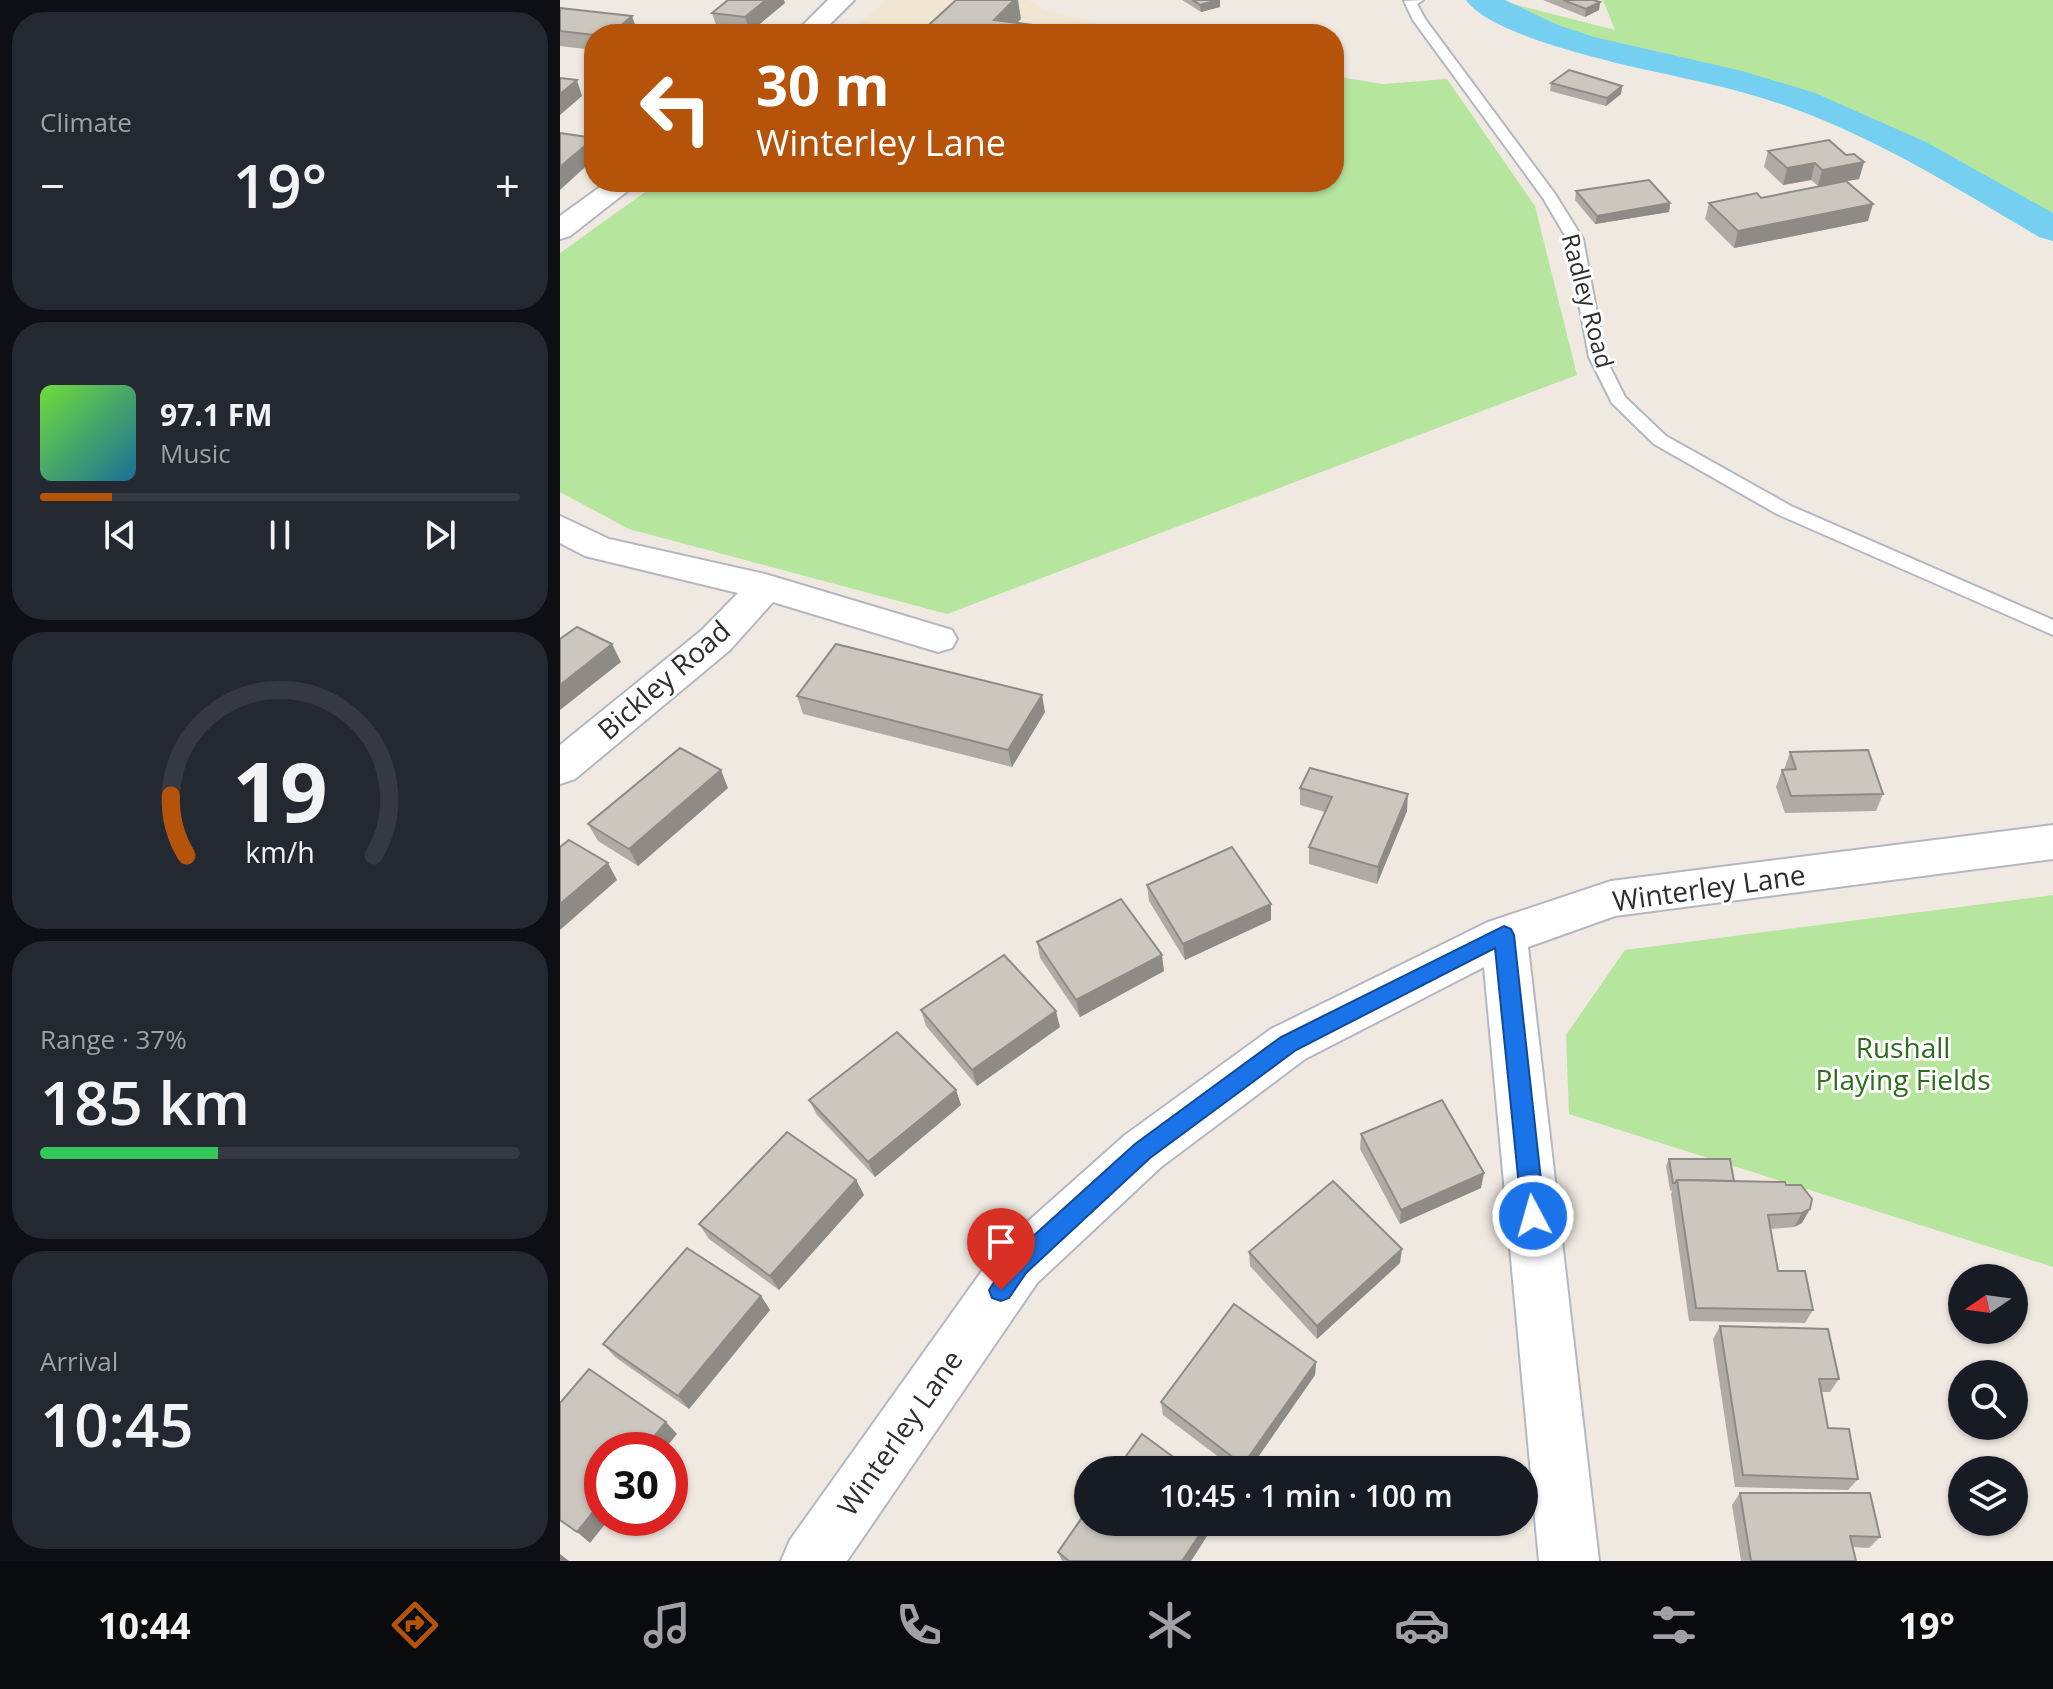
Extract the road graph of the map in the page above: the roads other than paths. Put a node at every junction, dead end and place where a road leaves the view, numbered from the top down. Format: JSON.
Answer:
{"nodes":[{"id":1,"x":842,"y":0,"type":"edge"},
{"id":2,"x":1417,"y":0,"type":"edge"},
{"id":3,"x":817,"y":24,"type":"edge"},
{"id":4,"x":611,"y":192,"type":"edge"},
{"id":5,"x":560,"y":230,"type":"edge"},
{"id":6,"x":560,"y":528,"type":"edge"},
{"id":7,"x":765,"y":587,"type":"junction"},
{"id":8,"x":2053,"y":628,"type":"edge"},
{"id":9,"x":938,"y":639,"type":"dead end"},
{"id":10,"x":560,"y":768,"type":"edge"},
{"id":11,"x":2053,"y":842,"type":"edge"},
{"id":12,"x":1504,"y":935,"type":"junction"},
{"id":13,"x":811,"y":1561,"type":"edge"},
{"id":14,"x":1569,"y":1561,"type":"edge"}],
"edges":[{"from":1,"to":3,"type":"street"},
{"from":2,"to":8,"type":"lane","name":"Radley Road"},
{"from":4,"to":5,"type":"street"},
{"from":6,"to":7,"type":"street","name":"Bickley Road"},
{"from":7,"to":9,"type":"street","name":"Bickley Road"},
{"from":7,"to":10,"type":"street","name":"Bickley Road"},
{"from":11,"to":12,"type":"street","name":"Winterley Lane"},
{"from":12,"to":13,"type":"street","name":"Winterley Lane"},
{"from":12,"to":14,"type":"street"}]}
